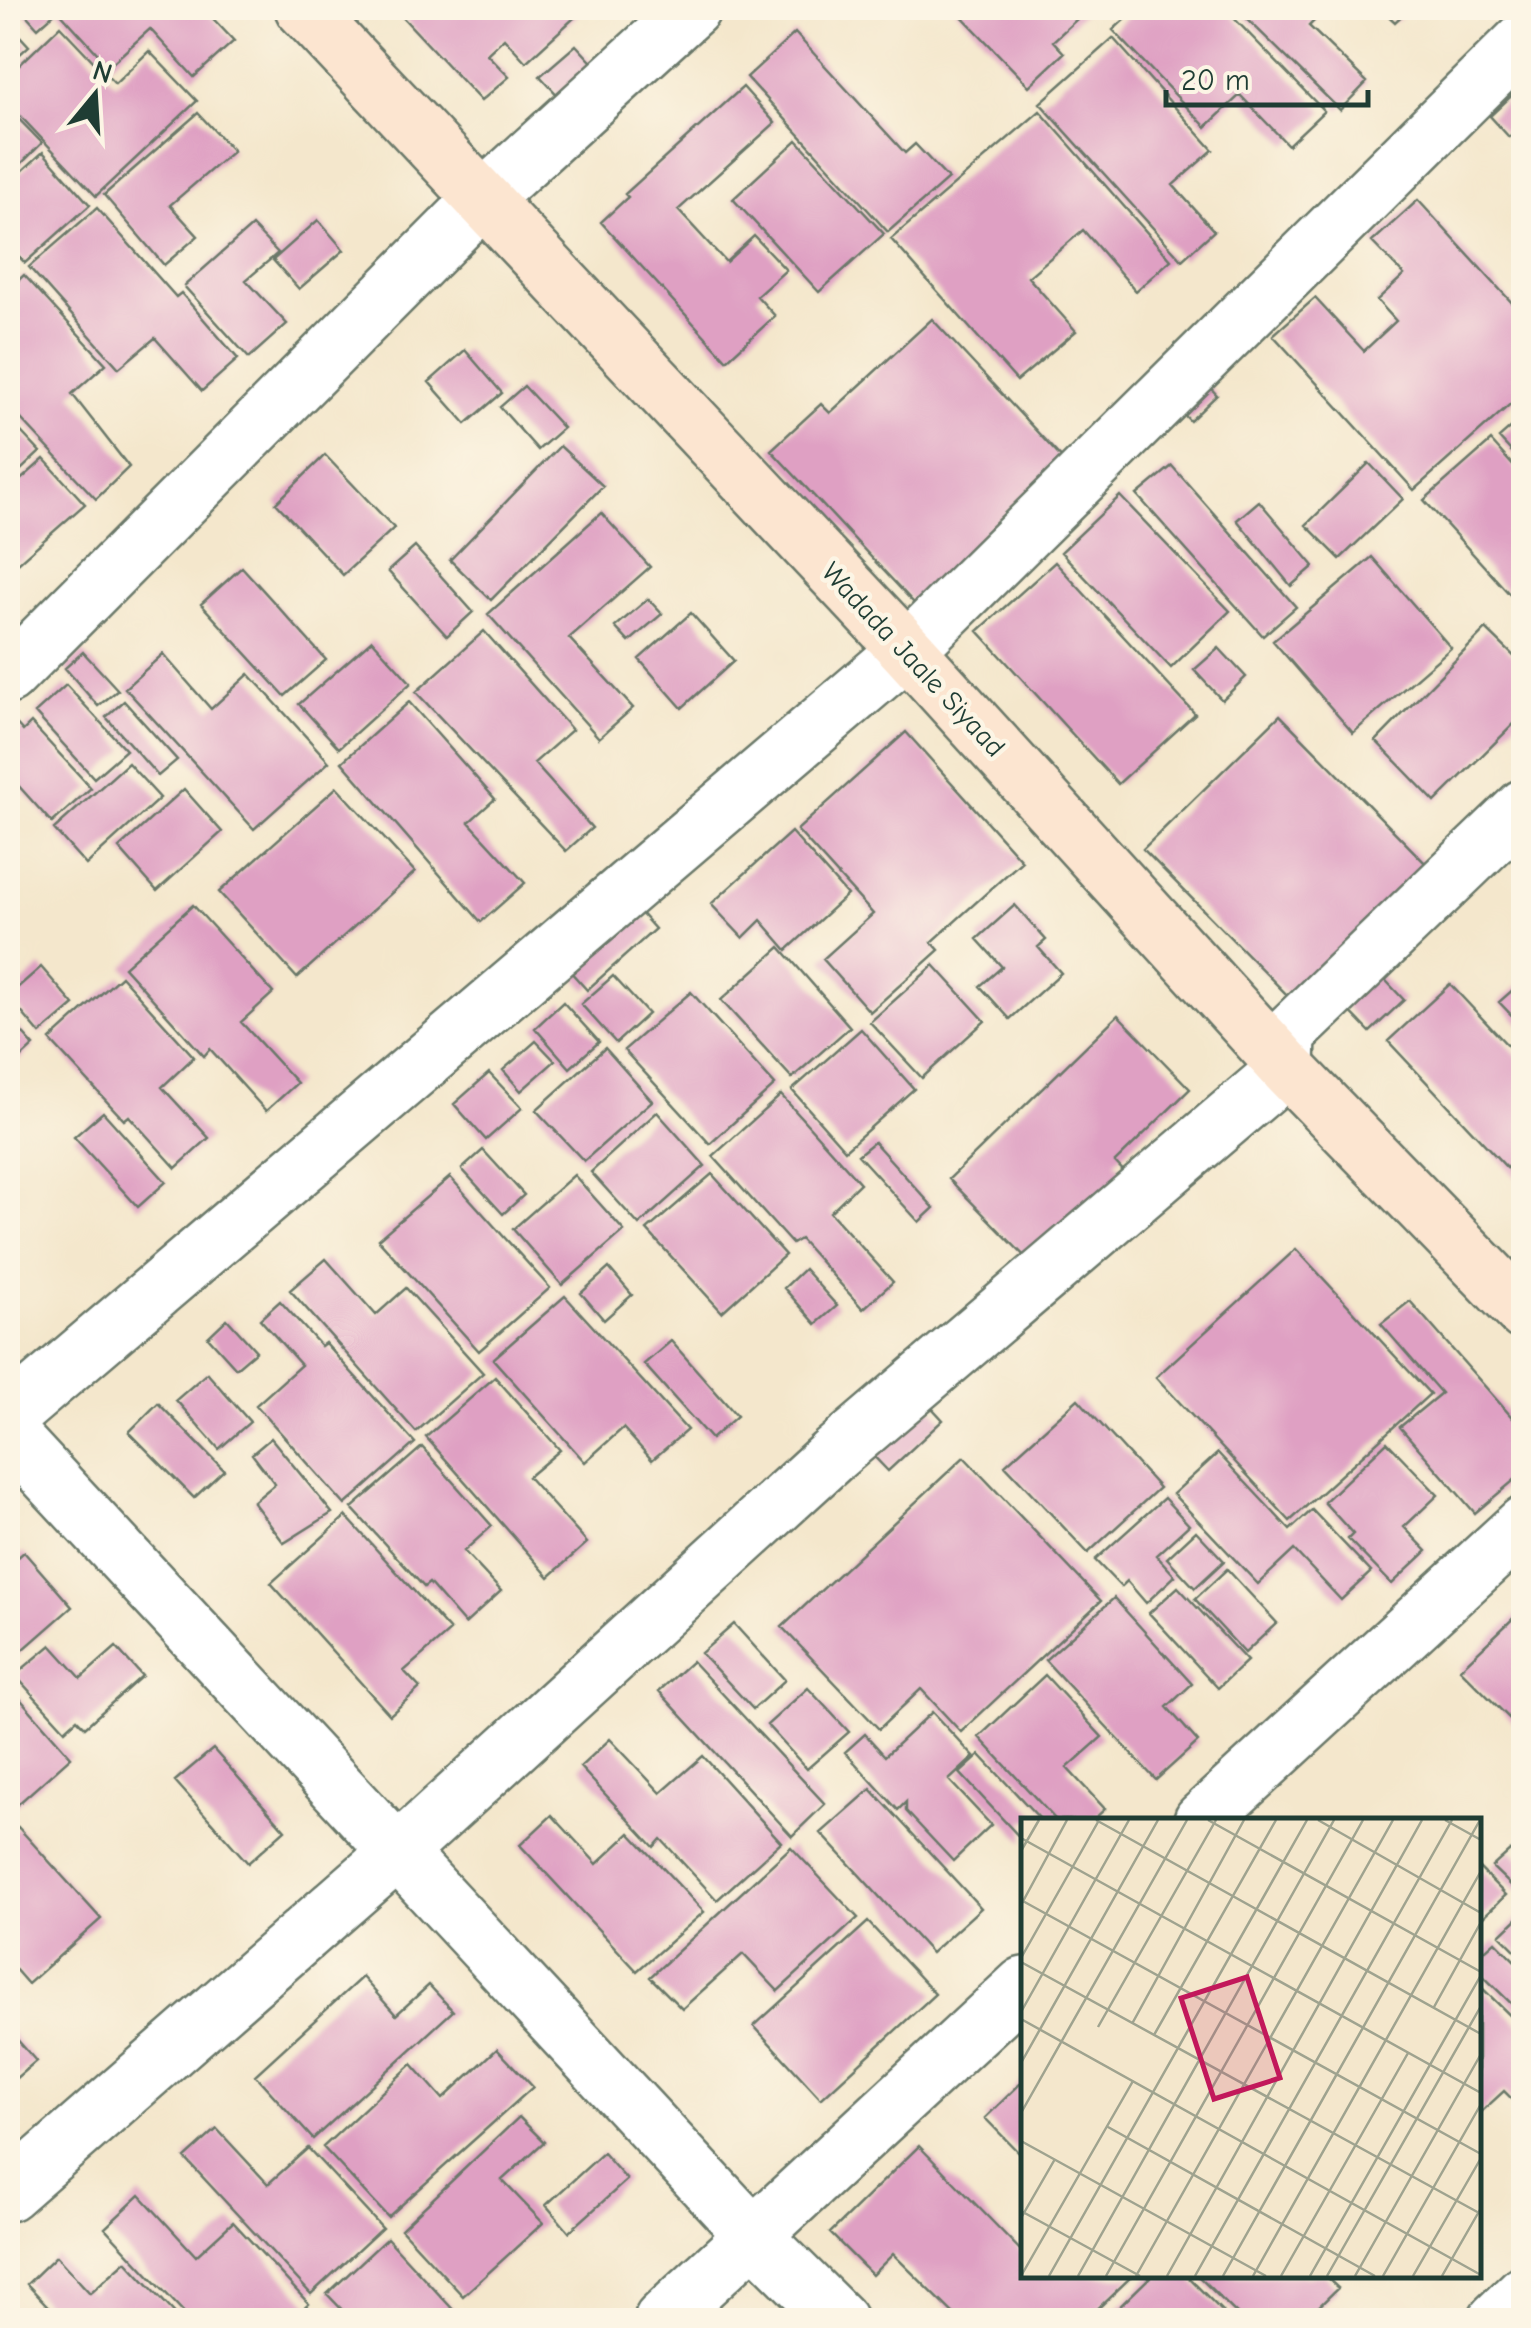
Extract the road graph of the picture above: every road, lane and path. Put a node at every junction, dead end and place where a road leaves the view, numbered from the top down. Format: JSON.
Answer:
{"nodes":[{"id":1,"x":302,"y":8,"type":"edge"},
{"id":2,"x":693,"y":8,"type":"edge"},
{"id":3,"x":1524,"y":40,"type":"edge"},
{"id":4,"x":484,"y":198,"type":"junction"},
{"id":5,"x":907,"y":650,"type":"junction"},
{"id":6,"x":8,"y":676,"type":"edge"},
{"id":7,"x":1524,"y":807,"type":"edge"},
{"id":8,"x":1287,"y":1068,"type":"junction"},
{"id":9,"x":1524,"y":1312,"type":"edge"},
{"id":10,"x":8,"y":1417,"type":"edge"},
{"id":11,"x":8,"y":1433,"type":"edge"},
{"id":12,"x":1524,"y":1524,"type":"edge"},
{"id":13,"x":1204,"y":1818,"type":"edge"},
{"id":14,"x":398,"y":1852,"type":"junction"},
{"id":15,"x":1021,"y":1988,"type":"edge"},
{"id":16,"x":8,"y":2193,"type":"edge"},
{"id":17,"x":753,"y":2235,"type":"junction"},
{"id":18,"x":1524,"y":2293,"type":"edge"},
{"id":19,"x":662,"y":2320,"type":"edge"},
{"id":20,"x":839,"y":2320,"type":"edge"},
{"id":21,"x":1496,"y":2320,"type":"edge"}],
"edges":[{"from":1,"to":4,"type":"main road","name":"Wadada Jaale Siyaad"},
{"from":2,"to":4,"type":"street"},
{"from":3,"to":5,"type":"street"},
{"from":4,"to":5,"type":"main road","name":"Wadada Jaale Siyaad"},
{"from":4,"to":6,"type":"street"},
{"from":5,"to":8,"type":"main road","name":"Wadada Jaale Siyaad"},
{"from":5,"to":10,"type":"street"},
{"from":7,"to":8,"type":"street"},
{"from":8,"to":9,"type":"main road","name":"Wadada Jaale Siyaad"},
{"from":8,"to":14,"type":"street"},
{"from":11,"to":14,"type":"street"},
{"from":12,"to":13,"type":"street"},
{"from":14,"to":16,"type":"street"},
{"from":14,"to":17,"type":"street"},
{"from":15,"to":17,"type":"street"},
{"from":17,"to":19,"type":"street"},
{"from":17,"to":20,"type":"street"},
{"from":18,"to":21,"type":"street"}]}
